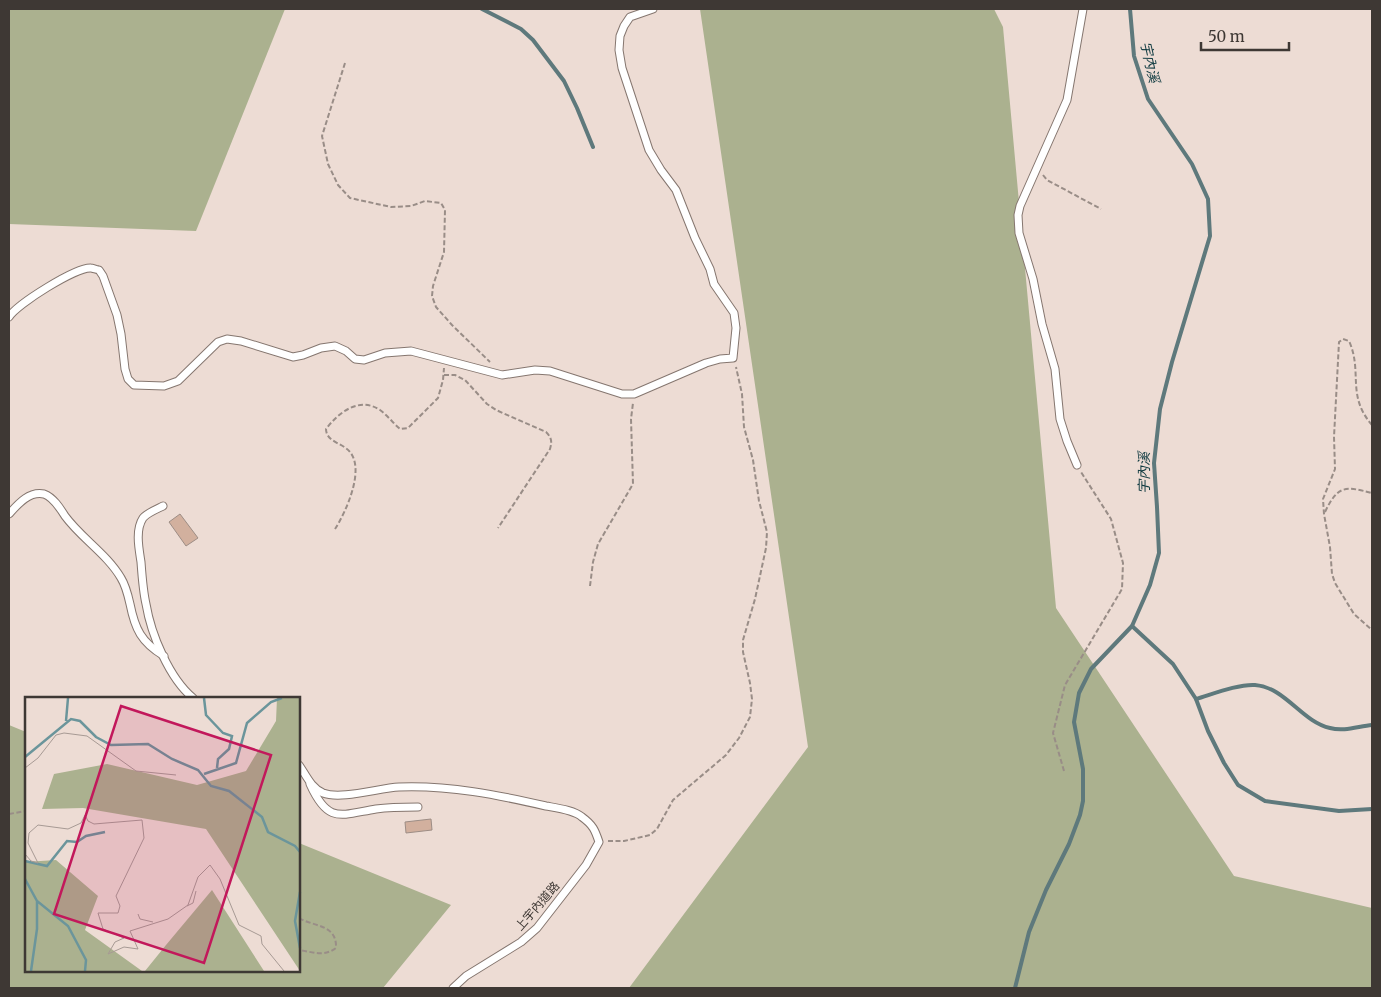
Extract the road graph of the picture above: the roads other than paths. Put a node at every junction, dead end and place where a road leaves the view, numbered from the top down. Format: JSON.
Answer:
{"nodes":[{"id":1,"x":652,"y":9,"type":"edge"},
{"id":2,"x":1083,"y":9,"type":"edge"},
{"id":3,"x":9,"y":317,"type":"edge"},
{"id":4,"x":1078,"y":465,"type":"road end"},
{"id":5,"x":163,"y":506,"type":"dead end"},
{"id":6,"x":9,"y":514,"type":"edge"},
{"id":7,"x":164,"y":656,"type":"junction"},
{"id":8,"x":192,"y":697,"type":"edge"},
{"id":9,"x":300,"y":767,"type":"edge"},
{"id":10,"x":305,"y":775,"type":"junction"},
{"id":11,"x":418,"y":807,"type":"dead end"},
{"id":12,"x":453,"y":988,"type":"edge"}],
"edges":[{"from":1,"to":3,"type":"lane"},
{"from":2,"to":4,"type":"lane"},
{"from":5,"to":7,"type":"lane"},
{"from":6,"to":7,"type":"lane"},
{"from":7,"to":8,"type":"lane"},
{"from":9,"to":10,"type":"lane"},
{"from":10,"to":11,"type":"lane"},
{"from":10,"to":12,"type":"lane","name":"上宇內道路"}]}
